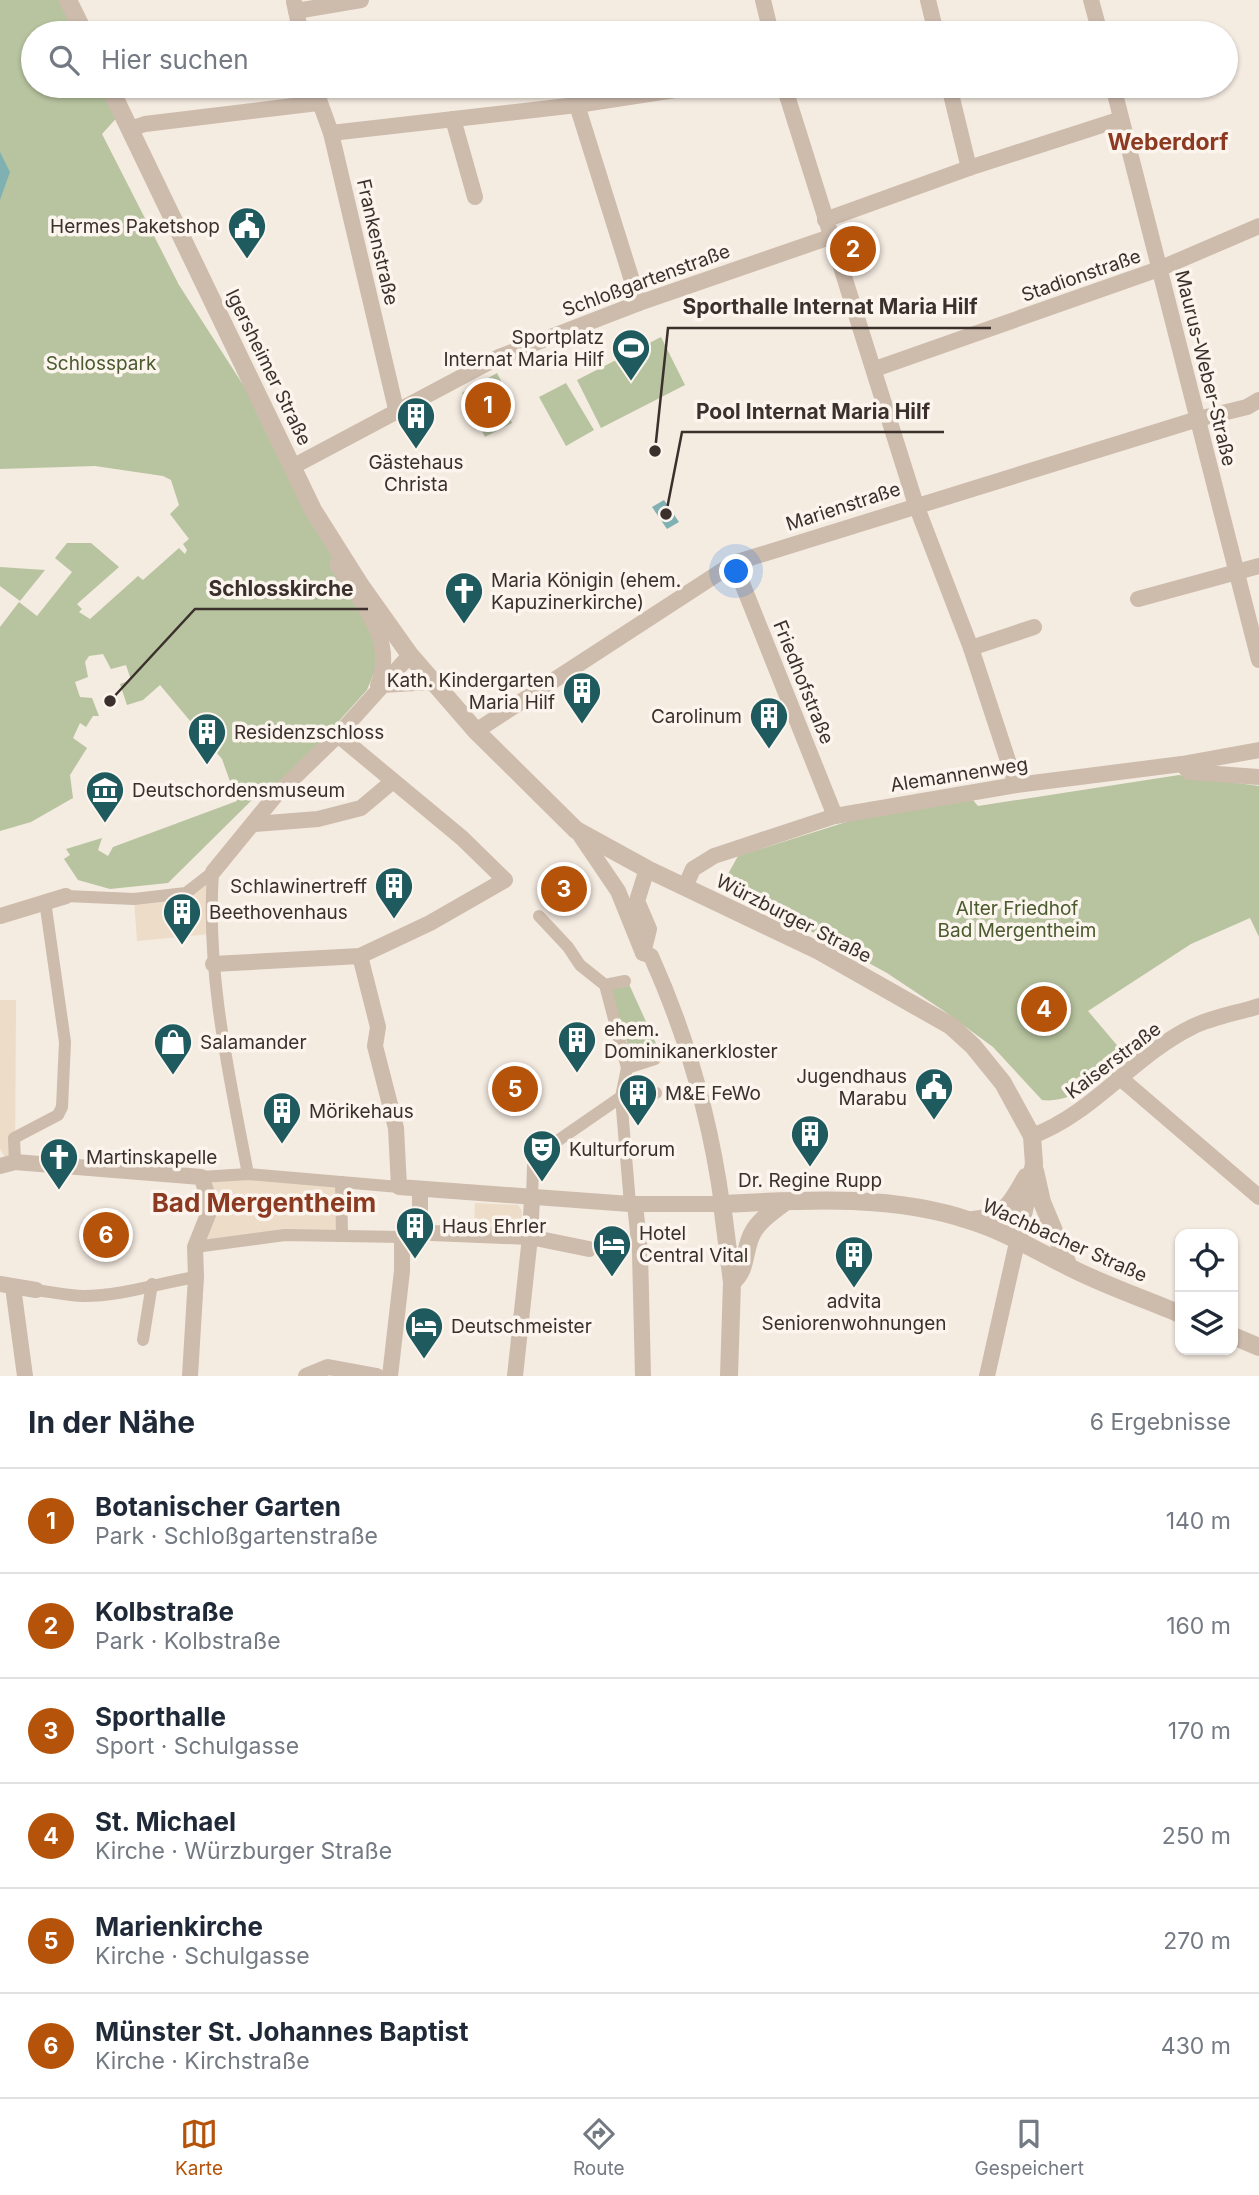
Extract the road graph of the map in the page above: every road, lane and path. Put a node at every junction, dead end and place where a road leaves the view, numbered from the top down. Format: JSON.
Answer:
{"nodes":[{"id":1,"x":68,"y":0,"type":"edge"},
{"id":2,"x":361,"y":0,"type":"edge"},
{"id":3,"x":763,"y":0,"type":"edge"},
{"id":4,"x":928,"y":0,"type":"edge"},
{"id":5,"x":1091,"y":0,"type":"edge"},
{"id":6,"x":295,"y":5,"type":"edge"},
{"id":7,"x":78,"y":21,"type":"edge"},
{"id":8,"x":768,"y":21,"type":"edge"},
{"id":9,"x":931,"y":21,"type":"edge"},
{"id":10,"x":1097,"y":21,"type":"edge"},
{"id":11,"x":116,"y":98,"type":"edge"},
{"id":12,"x":317,"y":98,"type":"edge"},
{"id":13,"x":623,"y":98,"type":"edge"},
{"id":14,"x":788,"y":98,"type":"edge"},
{"id":15,"x":952,"y":98,"type":"edge"},
{"id":16,"x":1115,"y":98,"type":"edge"},
{"id":17,"x":318,"y":103,"type":"junction"},
{"id":18,"x":577,"y":105,"type":"junction"},
{"id":19,"x":453,"y":119,"type":"junction"},
{"id":20,"x":1121,"y":119,"type":"junction"},
{"id":21,"x":130,"y":129,"type":"junction"},
{"id":22,"x":331,"y":133,"type":"junction"},
{"id":23,"x":969,"y":168,"type":"junction"},
{"id":24,"x":475,"y":197,"type":"dead end"},
{"id":25,"x":825,"y":220,"type":"junction"},
{"id":26,"x":1259,"y":226,"type":"edge"},
{"id":27,"x":830,"y":237,"type":"junction"},
{"id":28,"x":1159,"y":269,"type":"junction"},
{"id":29,"x":639,"y":303,"type":"junction"},
{"id":30,"x":875,"y":369,"type":"junction"},
{"id":31,"x":1259,"y":400,"type":"edge"},
{"id":32,"x":396,"y":409,"type":"junction"},
{"id":33,"x":1198,"y":419,"type":"junction"},
{"id":34,"x":293,"y":466,"type":"junction"},
{"id":35,"x":916,"y":505,"type":"junction"},
{"id":36,"x":313,"y":510,"type":"junction"},
{"id":37,"x":734,"y":563,"type":"junction"},
{"id":38,"x":1259,"y":566,"type":"edge"},
{"id":39,"x":1236,"y":571,"type":"junction"},
{"id":40,"x":1138,"y":598,"type":"dead end"},
{"id":41,"x":1034,"y":626,"type":"dead end"},
{"id":42,"x":971,"y":648,"type":"junction"},
{"id":43,"x":410,"y":655,"type":"junction"},
{"id":44,"x":1259,"y":660,"type":"edge"},
{"id":45,"x":432,"y":682,"type":"junction"},
{"id":46,"x":377,"y":691,"type":"junction"},
{"id":47,"x":476,"y":731,"type":"junction"},
{"id":48,"x":338,"y":735,"type":"junction"},
{"id":49,"x":1259,"y":750,"type":"edge"},
{"id":50,"x":1182,"y":764,"type":"junction"},
{"id":51,"x":1259,"y":778,"type":"edge"},
{"id":52,"x":393,"y":780,"type":"junction"},
{"id":53,"x":1016,"y":785,"type":"junction"},
{"id":54,"x":835,"y":816,"type":"junction"},
{"id":55,"x":255,"y":824,"type":"junction"},
{"id":56,"x":576,"y":830,"type":"junction"},
{"id":57,"x":647,"y":869,"type":"junction"},
{"id":58,"x":213,"y":872,"type":"junction"},
{"id":59,"x":685,"y":887,"type":"junction"},
{"id":60,"x":66,"y":896,"type":"joint"},
{"id":61,"x":45,"y":901,"type":"junction"},
{"id":62,"x":0,"y":916,"type":"edge"},
{"id":63,"x":539,"y":916,"type":"dead end"},
{"id":64,"x":643,"y":953,"type":"junction"},
{"id":65,"x":360,"y":956,"type":"junction"},
{"id":66,"x":212,"y":964,"type":"junction"},
{"id":67,"x":625,"y":981,"type":"dead end"},
{"id":68,"x":605,"y":985,"type":"junction"},
{"id":69,"x":1259,"y":1006,"type":"edge"},
{"id":70,"x":655,"y":1059,"type":"dead end"},
{"id":71,"x":627,"y":1068,"type":"junction"},
{"id":72,"x":1119,"y":1077,"type":"junction"},
{"id":73,"x":656,"y":1093,"type":"dead end"},
{"id":74,"x":621,"y":1097,"type":"junction"},
{"id":75,"x":1032,"y":1136,"type":"junction"},
{"id":76,"x":8,"y":1164,"type":"edge"},
{"id":77,"x":1034,"y":1164,"type":"junction"},
{"id":78,"x":248,"y":1174,"type":"junction"},
{"id":79,"x":201,"y":1177,"type":"junction"},
{"id":80,"x":341,"y":1182,"type":"junction"},
{"id":81,"x":398,"y":1187,"type":"junction"},
{"id":82,"x":420,"y":1189,"type":"junction"},
{"id":83,"x":1259,"y":1197,"type":"edge"},
{"id":84,"x":532,"y":1198,"type":"junction"},
{"id":85,"x":785,"y":1202,"type":"junction"},
{"id":86,"x":1042,"y":1202,"type":"junction"},
{"id":87,"x":633,"y":1204,"type":"junction"},
{"id":88,"x":722,"y":1204,"type":"junction"},
{"id":89,"x":420,"y":1220,"type":"junction"},
{"id":90,"x":970,"y":1220,"type":"junction"},
{"id":91,"x":342,"y":1236,"type":"junction"},
{"id":92,"x":402,"y":1237,"type":"junction"},
{"id":93,"x":530,"y":1237,"type":"junction"},
{"id":94,"x":1018,"y":1238,"type":"junction"},
{"id":95,"x":195,"y":1247,"type":"junction"},
{"id":96,"x":589,"y":1249,"type":"dead end"},
{"id":97,"x":1069,"y":1267,"type":"junction"},
{"id":98,"x":196,"y":1277,"type":"junction"},
{"id":99,"x":732,"y":1282,"type":"junction"},
{"id":100,"x":152,"y":1284,"type":"junction"},
{"id":101,"x":7,"y":1285,"type":"edge"},
{"id":102,"x":36,"y":1290,"type":"joint"},
{"id":103,"x":1175,"y":1312,"type":"edge"},
{"id":104,"x":1238,"y":1338,"type":"edge"},
{"id":105,"x":143,"y":1340,"type":"dead end"},
{"id":106,"x":1259,"y":1347,"type":"edge"},
{"id":107,"x":25,"y":1376,"type":"edge"},
{"id":108,"x":190,"y":1376,"type":"edge"},
{"id":109,"x":306,"y":1376,"type":"edge"},
{"id":110,"x":377,"y":1376,"type":"edge"},
{"id":111,"x":390,"y":1376,"type":"edge"},
{"id":112,"x":515,"y":1376,"type":"edge"},
{"id":113,"x":643,"y":1376,"type":"edge"},
{"id":114,"x":729,"y":1376,"type":"edge"},
{"id":115,"x":986,"y":1376,"type":"edge"}],
"edges":[{"from":1,"to":7,"type":"street"},
{"from":2,"to":6,"type":"street"},
{"from":3,"to":8,"type":"street"},
{"from":4,"to":9,"type":"street"},
{"from":5,"to":10,"type":"street"},
{"from":11,"to":21,"type":"street","name":"Igersheimer Straße"},
{"from":12,"to":17,"type":"street","name":"Frankenstraße"},
{"from":13,"to":18,"type":"street"},
{"from":14,"to":25,"type":"street"},
{"from":15,"to":23,"type":"street"},
{"from":16,"to":20,"type":"street","name":"Maurus-Weber-Straße"},
{"from":17,"to":21,"type":"street"},
{"from":17,"to":22,"type":"street","name":"Frankenstraße"},
{"from":18,"to":19,"type":"street"},
{"from":18,"to":29,"type":"street"},
{"from":19,"to":22,"type":"street"},
{"from":19,"to":24,"type":"street"},
{"from":20,"to":23,"type":"street"},
{"from":20,"to":28,"type":"street","name":"Maurus-Weber-Straße"},
{"from":21,"to":34,"type":"street","name":"Igersheimer Straße"},
{"from":22,"to":32,"type":"street","name":"Frankenstraße"},
{"from":23,"to":25,"type":"street"},
{"from":25,"to":27,"type":"street"},
{"from":26,"to":28,"type":"street","name":"Stadionstraße"},
{"from":27,"to":29,"type":"street","name":"Schloßgartenstraße"},
{"from":27,"to":30,"type":"street"},
{"from":28,"to":30,"type":"street","name":"Stadionstraße"},
{"from":28,"to":33,"type":"street","name":"Maurus-Weber-Straße"},
{"from":29,"to":32,"type":"street","name":"Schloßgartenstraße"},
{"from":30,"to":35,"type":"street"},
{"from":31,"to":33,"type":"street","name":"Marienstraße"},
{"from":32,"to":34,"type":"street","name":"Schloßgartenstraße"},
{"from":33,"to":35,"type":"street","name":"Marienstraße"},
{"from":33,"to":39,"type":"street","name":"Maurus-Weber-Straße"},
{"from":34,"to":36,"type":"street","name":"Igersheimer Straße"},
{"from":35,"to":37,"type":"street","name":"Marienstraße"},
{"from":35,"to":42,"type":"street"},
{"from":36,"to":43,"type":"street","name":"Igersheimer Straße"},
{"from":36,"to":46,"type":"street"},
{"from":37,"to":47,"type":"street","name":"Marienstraße"},
{"from":37,"to":54,"type":"street","name":"Friedhofstraße"},
{"from":38,"to":39,"type":"street"},
{"from":39,"to":40,"type":"street"},
{"from":39,"to":44,"type":"street","name":"Maurus-Weber-Straße"},
{"from":41,"to":42,"type":"street"},
{"from":42,"to":53,"type":"street"},
{"from":43,"to":45,"type":"street","name":"Würzburger Straße"},
{"from":43,"to":46,"type":"street"},
{"from":45,"to":46,"type":"street"},
{"from":45,"to":47,"type":"street","name":"Würzburger Straße"},
{"from":46,"to":48,"type":"street"},
{"from":47,"to":56,"type":"street","name":"Würzburger Straße"},
{"from":48,"to":52,"type":"street"},
{"from":48,"to":55,"type":"street"},
{"from":49,"to":50,"type":"street","name":"Alemannenweg"},
{"from":50,"to":51,"type":"street"},
{"from":50,"to":53,"type":"street","name":"Alemannenweg"},
{"from":52,"to":55,"type":"street"},
{"from":52,"to":65,"type":"street"},
{"from":53,"to":54,"type":"street","name":"Alemannenweg"},
{"from":54,"to":59,"type":"street","name":"Alemannenweg"},
{"from":55,"to":58,"type":"street"},
{"from":56,"to":57,"type":"street","name":"Würzburger Straße"},
{"from":56,"to":64,"type":"street"},
{"from":57,"to":59,"type":"street","name":"Würzburger Straße"},
{"from":57,"to":64,"type":"street"},
{"from":58,"to":60,"type":"street"},
{"from":58,"to":66,"type":"street"},
{"from":59,"to":75,"type":"street","name":"Würzburger Straße"},
{"from":60,"to":61,"type":"street"},
{"from":61,"to":62,"type":"street"},
{"from":61,"to":76,"type":"street"},
{"from":63,"to":68,"type":"street"},
{"from":64,"to":88,"type":"street"},
{"from":65,"to":66,"type":"street"},
{"from":65,"to":81,"type":"street"},
{"from":66,"to":78,"type":"street"},
{"from":67,"to":68,"type":"street"},
{"from":68,"to":71,"type":"street"},
{"from":69,"to":72,"type":"street","name":"Kaiserstraße"},
{"from":70,"to":71,"type":"street"},
{"from":71,"to":74,"type":"street"},
{"from":72,"to":75,"type":"street","name":"Kaiserstraße"},
{"from":72,"to":83,"type":"street"},
{"from":73,"to":74,"type":"street"},
{"from":74,"to":84,"type":"street"},
{"from":74,"to":87,"type":"street"},
{"from":75,"to":77,"type":"street","name":"Würzburger Straße"},
{"from":76,"to":79,"type":"street"},
{"from":77,"to":86,"type":"street"},
{"from":77,"to":90,"type":"street"},
{"from":77,"to":94,"type":"street","name":"Würzburger Straße"},
{"from":78,"to":79,"type":"street"},
{"from":78,"to":80,"type":"street"},
{"from":79,"to":95,"type":"street"},
{"from":80,"to":81,"type":"street"},
{"from":80,"to":91,"type":"street"},
{"from":81,"to":82,"type":"street"},
{"from":82,"to":84,"type":"street"},
{"from":82,"to":89,"type":"street"},
{"from":84,"to":87,"type":"street"},
{"from":84,"to":93,"type":"street"},
{"from":85,"to":88,"type":"street","name":"Wachbacher Straße"},
{"from":85,"to":90,"type":"street","name":"Wachbacher Straße"},
{"from":85,"to":99,"type":"street"},
{"from":86,"to":94,"type":"street"},
{"from":86,"to":97,"type":"street"},
{"from":87,"to":88,"type":"street"},
{"from":87,"to":113,"type":"street"},
{"from":88,"to":99,"type":"street"},
{"from":89,"to":92,"type":"street"},
{"from":89,"to":93,"type":"street"},
{"from":90,"to":94,"type":"street","name":"Wachbacher Straße"},
{"from":91,"to":92,"type":"street"},
{"from":91,"to":95,"type":"street"},
{"from":92,"to":111,"type":"street"},
{"from":93,"to":96,"type":"street"},
{"from":93,"to":112,"type":"street"},
{"from":94,"to":97,"type":"street","name":"Wachbacher Straße"},
{"from":94,"to":115,"type":"street"},
{"from":95,"to":98,"type":"street"},
{"from":97,"to":103,"type":"street","name":"Wachbacher Straße"},
{"from":98,"to":100,"type":"street"},
{"from":98,"to":108,"type":"street"},
{"from":99,"to":114,"type":"street"},
{"from":100,"to":102,"type":"street"},
{"from":100,"to":105,"type":"street"},
{"from":101,"to":102,"type":"street"},
{"from":101,"to":107,"type":"street"},
{"from":104,"to":106,"type":"street"},
{"from":109,"to":110,"type":"street"}]}
